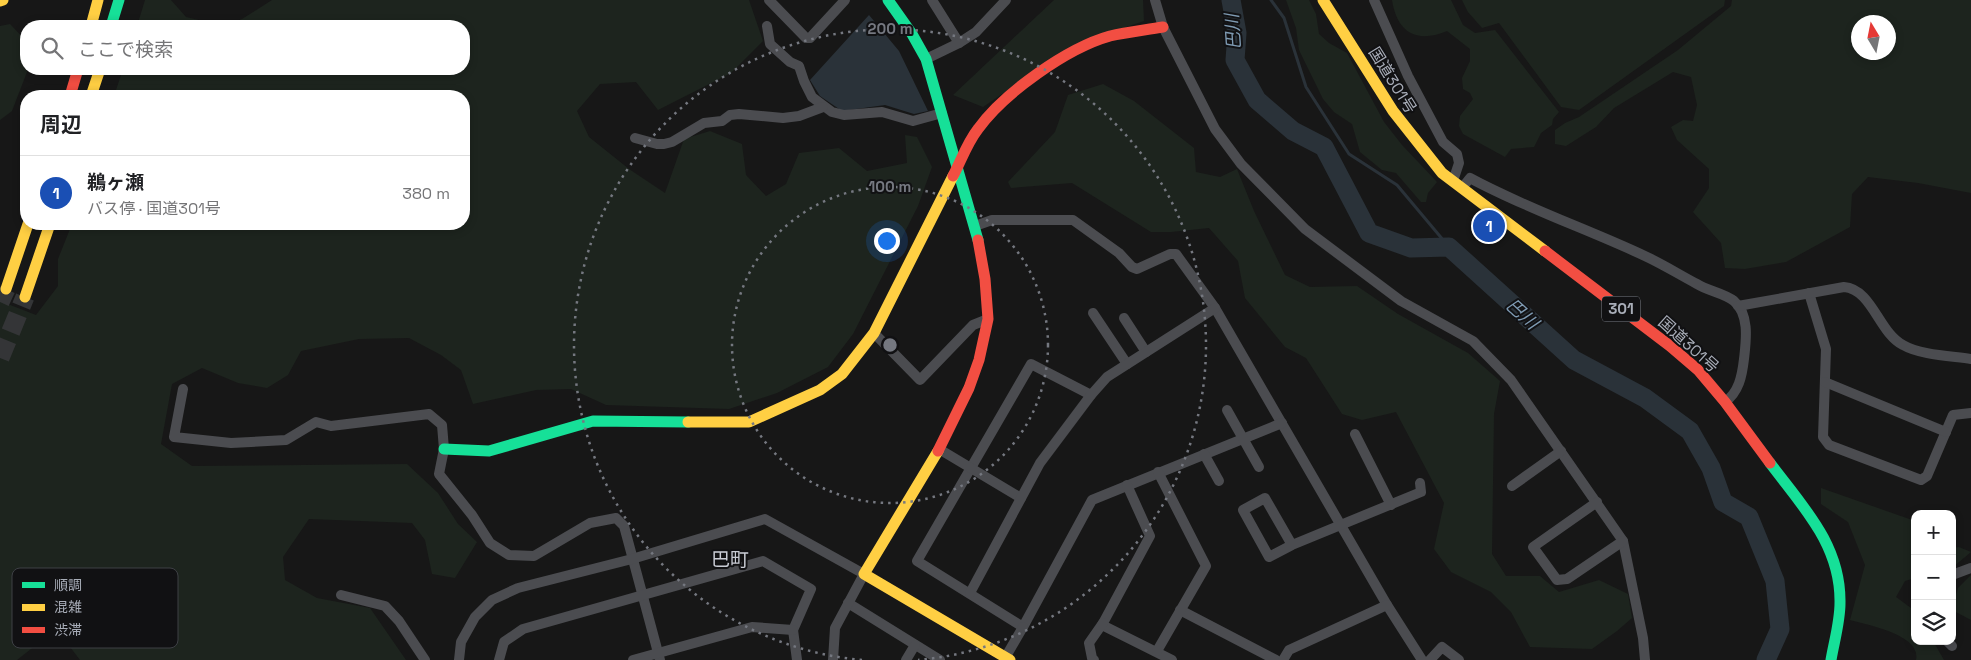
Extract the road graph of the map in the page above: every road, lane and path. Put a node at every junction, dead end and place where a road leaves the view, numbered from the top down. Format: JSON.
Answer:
{"nodes":[{"id":1,"x":98,"y":0,"type":"edge"},
{"id":2,"x":119,"y":0,"type":"edge"},
{"id":3,"x":769,"y":0,"type":"edge"},
{"id":4,"x":845,"y":0,"type":"edge"},
{"id":5,"x":888,"y":0,"type":"edge"},
{"id":6,"x":932,"y":0,"type":"edge"},
{"id":7,"x":1006,"y":0,"type":"edge"},
{"id":8,"x":1155,"y":0,"type":"edge"},
{"id":9,"x":1323,"y":0,"type":"edge"},
{"id":10,"x":1374,"y":0,"type":"edge"},
{"id":11,"x":92,"y":20,"type":"edge"},
{"id":12,"x":113,"y":20,"type":"edge"},
{"id":13,"x":767,"y":26,"type":"dead end"},
{"id":14,"x":1164,"y":27,"type":"junction"},
{"id":15,"x":959,"y":43,"type":"junction"},
{"id":16,"x":926,"y":59,"type":"junction"},
{"id":17,"x":76,"y":75,"type":"edge"},
{"id":18,"x":98,"y":75,"type":"edge"},
{"id":19,"x":72,"y":90,"type":"edge"},
{"id":20,"x":93,"y":90,"type":"edge"},
{"id":21,"x":823,"y":106,"type":"junction"},
{"id":22,"x":943,"y":117,"type":"junction"},
{"id":23,"x":635,"y":138,"type":"dead end"},
{"id":24,"x":1458,"y":185,"type":"junction"},
{"id":25,"x":975,"y":226,"type":"junction"},
{"id":26,"x":26,"y":230,"type":"edge"},
{"id":27,"x":48,"y":230,"type":"edge"},
{"id":28,"x":6,"y":289,"type":"tunnel mouth"},
{"id":29,"x":1810,"y":293,"type":"junction"},
{"id":30,"x":25,"y":297,"type":"tunnel mouth"},
{"id":31,"x":1738,"y":306,"type":"junction"},
{"id":32,"x":1215,"y":308,"type":"junction"},
{"id":33,"x":1093,"y":313,"type":"dead end"},
{"id":34,"x":1124,"y":318,"type":"dead end"},
{"id":35,"x":988,"y":319,"type":"junction"},
{"id":36,"x":874,"y":333,"type":"junction"},
{"id":37,"x":1146,"y":352,"type":"junction"},
{"id":38,"x":1971,"y":359,"type":"edge"},
{"id":39,"x":1128,"y":364,"type":"junction"},
{"id":40,"x":1825,"y":382,"type":"junction"},
{"id":41,"x":183,"y":389,"type":"dead end"},
{"id":42,"x":1091,"y":395,"type":"junction"},
{"id":43,"x":1725,"y":402,"type":"junction"},
{"id":44,"x":1227,"y":410,"type":"dead end"},
{"id":45,"x":1971,"y":414,"type":"edge"},
{"id":46,"x":1282,"y":423,"type":"junction"},
{"id":47,"x":1946,"y":432,"type":"junction"},
{"id":48,"x":1355,"y":434,"type":"dead end"},
{"id":49,"x":1243,"y":438,"type":"junction"},
{"id":50,"x":444,"y":449,"type":"junction"},
{"id":51,"x":939,"y":449,"type":"junction"},
{"id":52,"x":1561,"y":451,"type":"junction"},
{"id":53,"x":1204,"y":454,"type":"junction"},
{"id":54,"x":1259,"y":467,"type":"dead end"},
{"id":55,"x":972,"y":469,"type":"junction"},
{"id":56,"x":1158,"y":472,"type":"junction"},
{"id":57,"x":1219,"y":481,"type":"dead end"},
{"id":58,"x":1420,"y":484,"type":"dead end"},
{"id":59,"x":1126,"y":485,"type":"junction"},
{"id":60,"x":1512,"y":486,"type":"dead end"},
{"id":61,"x":1021,"y":498,"type":"junction"},
{"id":62,"x":1597,"y":502,"type":"junction"},
{"id":63,"x":1391,"y":504,"type":"junction"},
{"id":64,"x":1342,"y":526,"type":"junction"},
{"id":65,"x":1623,"y":541,"type":"junction"},
{"id":66,"x":1292,"y":545,"type":"junction"},
{"id":67,"x":632,"y":559,"type":"junction"},
{"id":68,"x":1971,"y":568,"type":"edge"},
{"id":69,"x":864,"y":574,"type":"junction"},
{"id":70,"x":1956,"y":574,"type":"edge"},
{"id":71,"x":970,"y":594,"type":"junction"},
{"id":72,"x":341,"y":595,"type":"dead end"},
{"id":73,"x":642,"y":596,"type":"junction"},
{"id":74,"x":848,"y":603,"type":"junction"},
{"id":75,"x":1387,"y":606,"type":"junction"},
{"id":76,"x":1180,"y":610,"type":"junction"},
{"id":77,"x":1103,"y":624,"type":"junction"},
{"id":78,"x":1023,"y":627,"type":"junction"},
{"id":79,"x":793,"y":630,"type":"junction"},
{"id":80,"x":915,"y":644,"type":"junction"},
{"id":81,"x":1157,"y":651,"type":"junction"},
{"id":82,"x":659,"y":656,"type":"edge"},
{"id":83,"x":1008,"y":659,"type":"edge"},
{"id":84,"x":424,"y":660,"type":"edge"},
{"id":85,"x":459,"y":660,"type":"edge"},
{"id":86,"x":499,"y":660,"type":"edge"},
{"id":87,"x":632,"y":660,"type":"edge"},
{"id":88,"x":798,"y":660,"type":"edge"},
{"id":89,"x":833,"y":660,"type":"edge"},
{"id":90,"x":906,"y":660,"type":"edge"},
{"id":91,"x":940,"y":660,"type":"edge"},
{"id":92,"x":1094,"y":660,"type":"edge"},
{"id":93,"x":1172,"y":660,"type":"edge"},
{"id":94,"x":1276,"y":660,"type":"edge"},
{"id":95,"x":1283,"y":660,"type":"edge"},
{"id":96,"x":1422,"y":660,"type":"edge"},
{"id":97,"x":1430,"y":660,"type":"edge"},
{"id":98,"x":1459,"y":660,"type":"edge"},
{"id":99,"x":1645,"y":660,"type":"edge"},
{"id":100,"x":1831,"y":660,"type":"edge"}],
"edges":[{"from":1,"to":11,"type":"main road"},
{"from":2,"to":12,"type":"main road"},
{"from":3,"to":4,"type":"street"},
{"from":5,"to":16,"type":"main road"},
{"from":6,"to":15,"type":"street"},
{"from":7,"to":15,"type":"street"},
{"from":8,"to":14,"type":"street"},
{"from":9,"to":24,"type":"main road","name":"国道301号","number":"301"},
{"from":10,"to":24,"type":"street"},
{"from":13,"to":21,"type":"street"},
{"from":14,"to":36,"type":"main road"},
{"from":14,"to":52,"type":"street"},
{"from":15,"to":16,"type":"street"},
{"from":16,"to":22,"type":"main road"},
{"from":17,"to":19,"type":"main road"},
{"from":18,"to":20,"type":"main road"},
{"from":21,"to":22,"type":"street"},
{"from":21,"to":23,"type":"street"},
{"from":22,"to":25,"type":"main road"},
{"from":24,"to":31,"type":"street"},
{"from":24,"to":43,"type":"main road","name":"国道301号","number":"301"},
{"from":25,"to":32,"type":"street"},
{"from":25,"to":35,"type":"main road"},
{"from":26,"to":28,"type":"main road"},
{"from":27,"to":30,"type":"main road"},
{"from":29,"to":31,"type":"street"},
{"from":29,"to":38,"type":"street"},
{"from":29,"to":40,"type":"street"},
{"from":31,"to":43,"type":"street"},
{"from":32,"to":37,"type":"street"},
{"from":32,"to":46,"type":"street"},
{"from":33,"to":39,"type":"street"},
{"from":34,"to":37,"type":"street"},
{"from":35,"to":36,"type":"street"},
{"from":35,"to":51,"type":"main road"},
{"from":36,"to":50,"type":"main road"},
{"from":37,"to":39,"type":"street"},
{"from":39,"to":42,"type":"street"},
{"from":40,"to":47,"type":"street"},
{"from":40,"to":47,"type":"street"},
{"from":41,"to":50,"type":"street"},
{"from":42,"to":55,"type":"street"},
{"from":42,"to":61,"type":"street"},
{"from":43,"to":100,"type":"main road","name":"国道301号","number":"301"},
{"from":44,"to":49,"type":"street"},
{"from":45,"to":47,"type":"street"},
{"from":46,"to":49,"type":"street"},
{"from":46,"to":64,"type":"street"},
{"from":48,"to":63,"type":"street"},
{"from":49,"to":53,"type":"street"},
{"from":49,"to":54,"type":"street"},
{"from":50,"to":67,"type":"street"},
{"from":51,"to":55,"type":"street"},
{"from":51,"to":69,"type":"main road"},
{"from":52,"to":60,"type":"street"},
{"from":52,"to":62,"type":"street"},
{"from":53,"to":56,"type":"street"},
{"from":53,"to":57,"type":"street"},
{"from":55,"to":61,"type":"street"},
{"from":55,"to":71,"type":"street"},
{"from":56,"to":59,"type":"street"},
{"from":56,"to":76,"type":"street"},
{"from":58,"to":63,"type":"street"},
{"from":59,"to":77,"type":"street"},
{"from":59,"to":78,"type":"street"},
{"from":61,"to":71,"type":"street"},
{"from":62,"to":65,"type":"street"},
{"from":62,"to":65,"type":"street"},
{"from":63,"to":64,"type":"street"},
{"from":64,"to":66,"type":"street"},
{"from":64,"to":75,"type":"street"},
{"from":65,"to":99,"type":"street"},
{"from":66,"to":66,"type":"street"},
{"from":67,"to":69,"type":"street"},
{"from":67,"to":73,"type":"street"},
{"from":67,"to":85,"type":"street"},
{"from":68,"to":70,"type":"street"},
{"from":69,"to":74,"type":"street"},
{"from":69,"to":83,"type":"main road"},
{"from":71,"to":78,"type":"street"},
{"from":72,"to":84,"type":"street"},
{"from":73,"to":79,"type":"street"},
{"from":73,"to":82,"type":"street"},
{"from":73,"to":86,"type":"street"},
{"from":74,"to":80,"type":"street"},
{"from":74,"to":89,"type":"street"},
{"from":75,"to":95,"type":"street"},
{"from":75,"to":96,"type":"street"},
{"from":76,"to":81,"type":"street"},
{"from":76,"to":94,"type":"street"},
{"from":77,"to":81,"type":"street"},
{"from":77,"to":92,"type":"street"},
{"from":78,"to":83,"type":"street"},
{"from":79,"to":82,"type":"street"},
{"from":79,"to":88,"type":"street"},
{"from":80,"to":90,"type":"street"},
{"from":80,"to":91,"type":"street"},
{"from":81,"to":93,"type":"street"},
{"from":82,"to":87,"type":"street"},
{"from":97,"to":98,"type":"street"}]}
